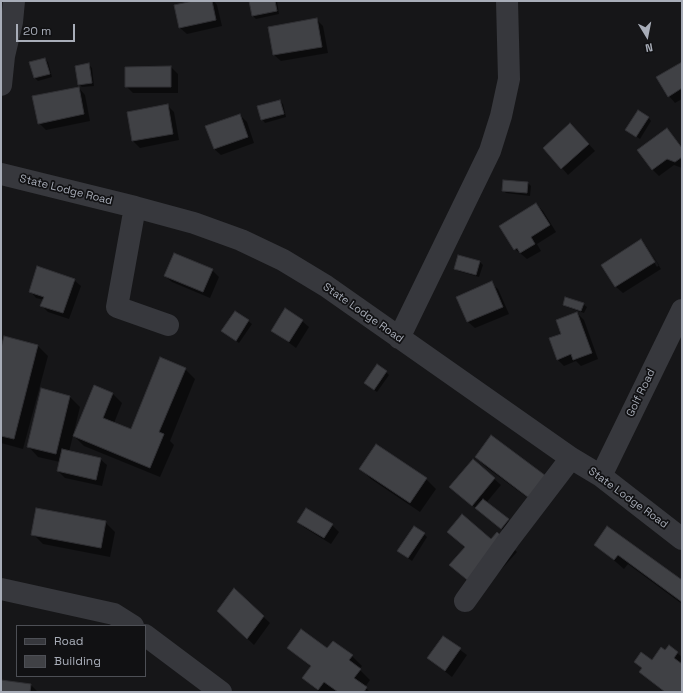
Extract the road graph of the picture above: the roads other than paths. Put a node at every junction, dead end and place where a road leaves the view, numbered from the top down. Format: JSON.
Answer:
{"nodes":[{"id":1,"x":14,"y":1,"type":"edge"},
{"id":2,"x":507,"y":1,"type":"edge"},
{"id":3,"x":1,"y":85,"type":"edge"},
{"id":4,"x":2,"y":179,"type":"edge"},
{"id":5,"x":135,"y":207,"type":"junction"},
{"id":6,"x":682,"y":310,"type":"edge"},
{"id":7,"x":168,"y":325,"type":"dead end"},
{"id":8,"x":399,"y":338,"type":"junction"},
{"id":9,"x":571,"y":458,"type":"junction"},
{"id":10,"x":601,"y":476,"type":"junction"},
{"id":11,"x":682,"y":539,"type":"edge"},
{"id":12,"x":1,"y":589,"type":"edge"},
{"id":13,"x":465,"y":601,"type":"dead end"},
{"id":14,"x":132,"y":625,"type":"edge"},
{"id":15,"x":146,"y":636,"type":"edge"},
{"id":16,"x":221,"y":692,"type":"edge"}],
"edges":[{"from":1,"to":3,"type":"street"},
{"from":2,"to":8,"type":"street"},
{"from":4,"to":5,"type":"street","name":"State Lodge Road"},
{"from":5,"to":7,"type":"street"},
{"from":5,"to":8,"type":"street","name":"State Lodge Road"},
{"from":6,"to":10,"type":"street","name":"Golf Road"},
{"from":8,"to":9,"type":"street","name":"State Lodge Road"},
{"from":9,"to":10,"type":"street","name":"State Lodge Road"},
{"from":9,"to":13,"type":"street"},
{"from":10,"to":11,"type":"street","name":"State Lodge Road"},
{"from":12,"to":14,"type":"street"},
{"from":15,"to":16,"type":"street"}]}
